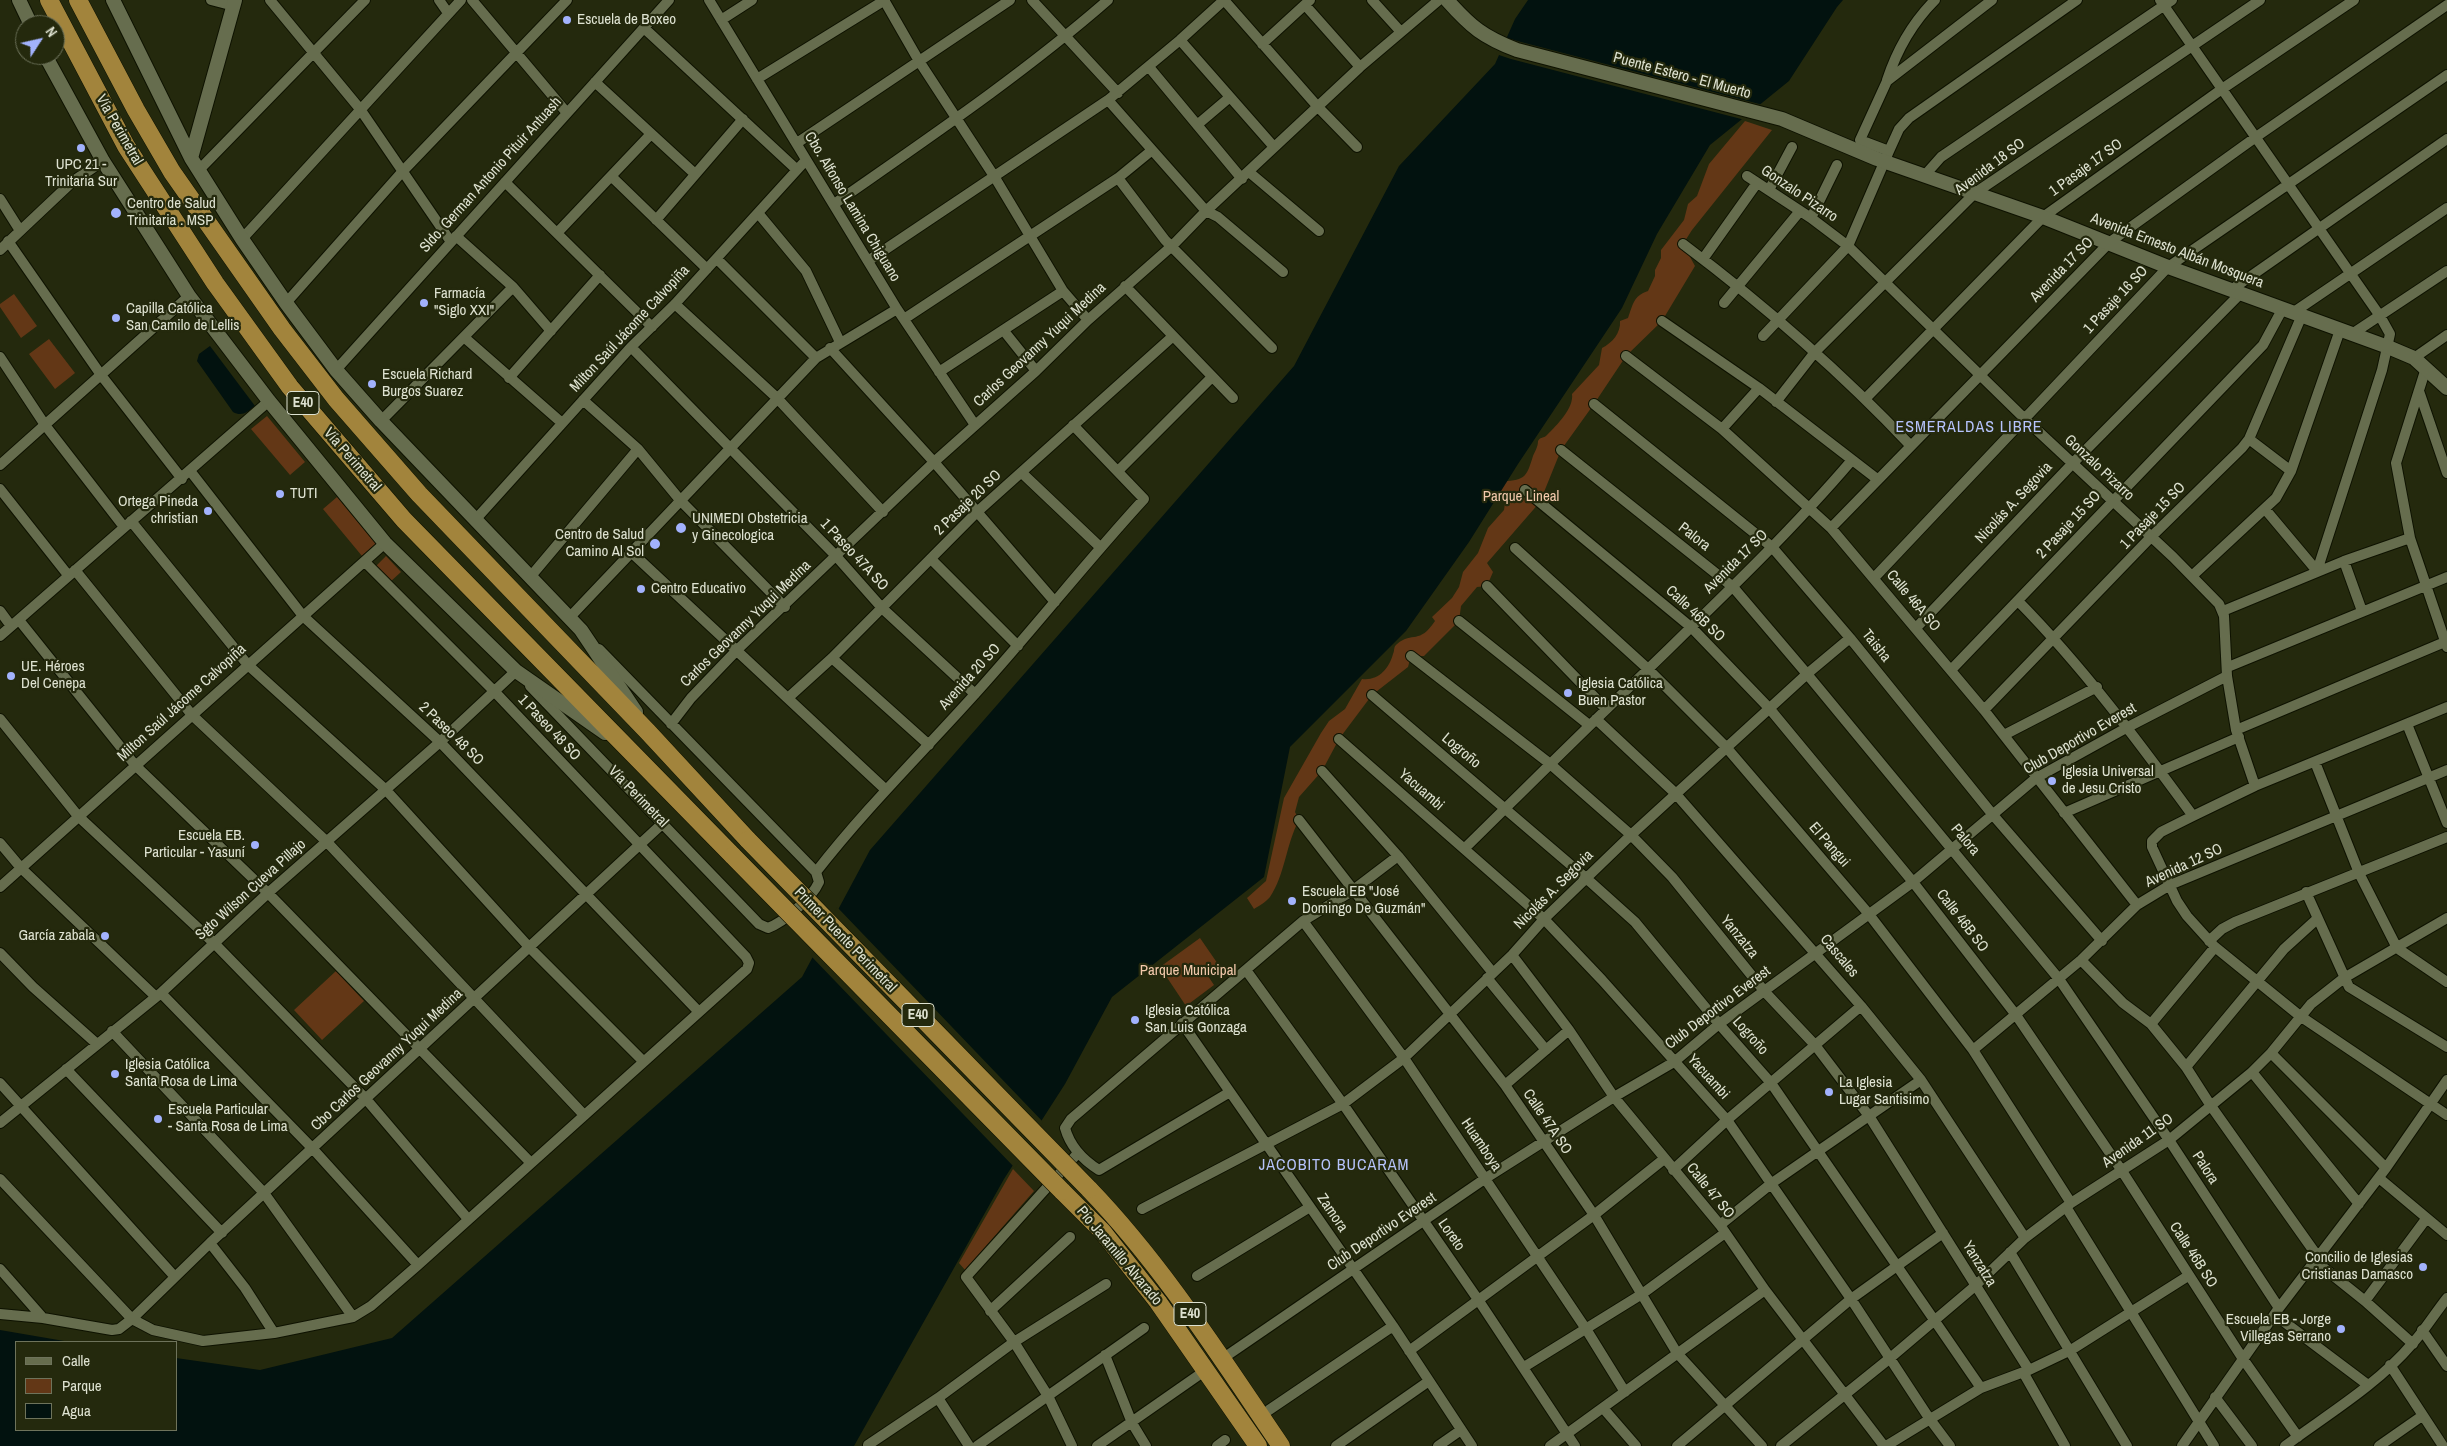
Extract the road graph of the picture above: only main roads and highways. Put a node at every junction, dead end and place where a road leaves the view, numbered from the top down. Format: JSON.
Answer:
{"nodes":[{"id":1,"x":49,"y":0,"type":"edge"},
{"id":2,"x":78,"y":0,"type":"edge"},
{"id":3,"x":90,"y":0,"type":"edge"},
{"id":4,"x":103,"y":46,"type":"junction"},
{"id":5,"x":748,"y":840,"type":"joint"},
{"id":6,"x":733,"y":856,"type":"joint"},
{"id":7,"x":1089,"y":1189,"type":"joint"},
{"id":8,"x":1062,"y":1190,"type":"joint"},
{"id":9,"x":1258,"y":1446,"type":"edge"},
{"id":10,"x":1281,"y":1446,"type":"edge"}],
"edges":[{"from":1,"to":6,"type":"highway","name":"Vía Perimetral","number":"E40"},
{"from":2,"to":4,"type":"highway","name":"Vía Perimetral","number":"E40"},
{"from":3,"to":4,"type":"highway"},
{"from":4,"to":5,"type":"highway","name":"Vía Perimetral","number":"E40"},
{"from":5,"to":7,"type":"highway","name":"Primer Puente Perimetral","number":"E40","bridge":true},
{"from":6,"to":8,"type":"highway","name":"Primer Puente Perimetral","number":"E40","bridge":true},
{"from":7,"to":10,"type":"highway","name":"Pío Jaramillo Alvarado","number":"E40"},
{"from":8,"to":9,"type":"highway","name":"Pío Jaramillo Alvarado","number":"E40"}]}
